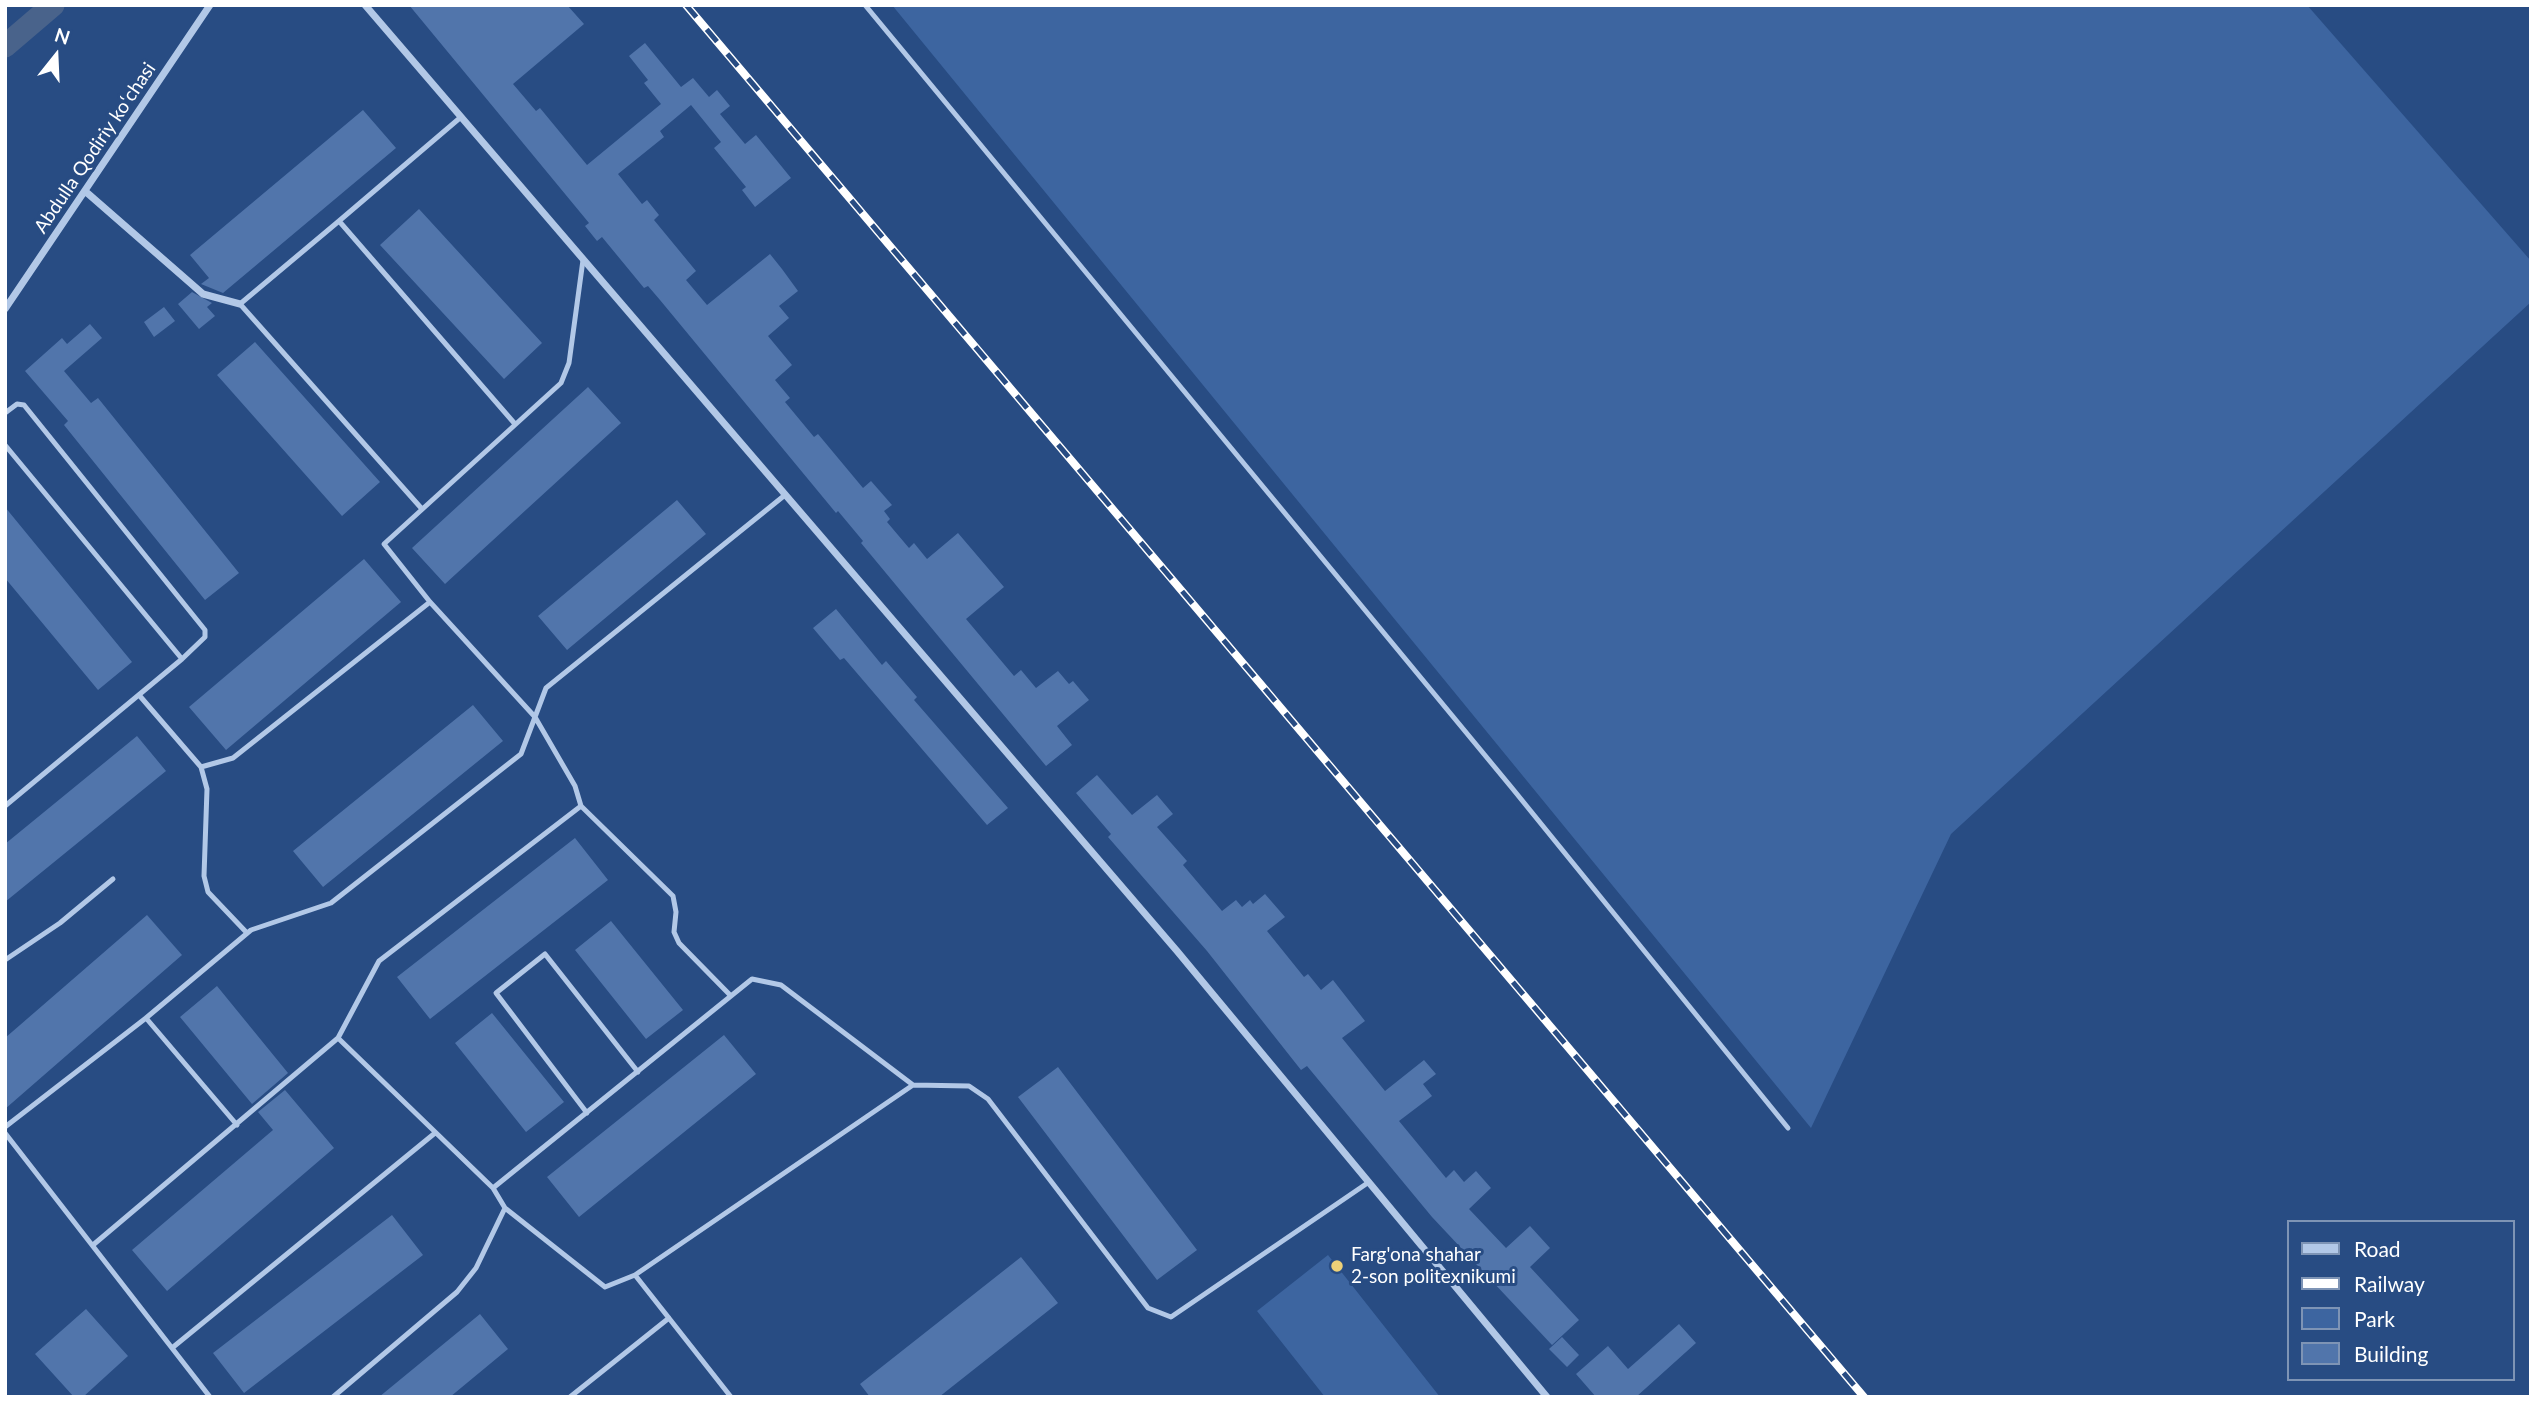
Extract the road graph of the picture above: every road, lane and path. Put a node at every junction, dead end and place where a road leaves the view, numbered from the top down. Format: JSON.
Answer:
{"nodes":[{"id":1,"x":210,"y":5,"type":"edge"},
{"id":2,"x":365,"y":5,"type":"edge"},
{"id":3,"x":865,"y":5,"type":"edge"},
{"id":4,"x":461,"y":117,"type":"junction"},
{"id":5,"x":85,"y":191,"type":"junction"},
{"id":6,"x":339,"y":221,"type":"junction"},
{"id":7,"x":583,"y":260,"type":"junction"},
{"id":8,"x":240,"y":304,"type":"junction"},
{"id":9,"x":5,"y":309,"type":"edge"},
{"id":10,"x":5,"y":413,"type":"edge"},
{"id":11,"x":515,"y":424,"type":"junction"},
{"id":12,"x":5,"y":445,"type":"edge"},
{"id":13,"x":785,"y":495,"type":"junction"},
{"id":14,"x":422,"y":509,"type":"junction"},
{"id":15,"x":430,"y":602,"type":"junction"},
{"id":16,"x":182,"y":659,"type":"junction"},
{"id":17,"x":139,"y":695,"type":"junction"},
{"id":18,"x":535,"y":717,"type":"junction"},
{"id":19,"x":201,"y":767,"type":"junction"},
{"id":20,"x":5,"y":806,"type":"edge"},
{"id":21,"x":581,"y":806,"type":"junction"},
{"id":22,"x":113,"y":879,"type":"dead end"},
{"id":23,"x":247,"y":933,"type":"junction"},
{"id":24,"x":5,"y":960,"type":"edge"},
{"id":25,"x":731,"y":996,"type":"junction"},
{"id":26,"x":146,"y":1018,"type":"junction"},
{"id":27,"x":338,"y":1038,"type":"junction"},
{"id":28,"x":638,"y":1072,"type":"junction"},
{"id":29,"x":913,"y":1085,"type":"junction"},
{"id":30,"x":587,"y":1113,"type":"junction"},
{"id":31,"x":237,"y":1125,"type":"junction"},
{"id":32,"x":5,"y":1127,"type":"edge"},
{"id":33,"x":1788,"y":1128,"type":"dead end"},
{"id":34,"x":5,"y":1133,"type":"edge"},
{"id":35,"x":435,"y":1133,"type":"junction"},
{"id":36,"x":1369,"y":1182,"type":"junction"},
{"id":37,"x":492,"y":1188,"type":"junction"},
{"id":38,"x":505,"y":1208,"type":"junction"},
{"id":39,"x":93,"y":1245,"type":"junction"},
{"id":40,"x":635,"y":1275,"type":"junction"},
{"id":41,"x":669,"y":1318,"type":"junction"},
{"id":42,"x":172,"y":1348,"type":"junction"},
{"id":43,"x":210,"y":1397,"type":"edge"},
{"id":44,"x":333,"y":1397,"type":"edge"},
{"id":45,"x":570,"y":1397,"type":"edge"},
{"id":46,"x":731,"y":1397,"type":"edge"},
{"id":47,"x":1547,"y":1397,"type":"edge"}],
"edges":[{"from":1,"to":5,"type":"street","name":"Abdulla Qodiriy koʻchasi"},
{"from":2,"to":4,"type":"street"},
{"from":3,"to":33,"type":"lane"},
{"from":4,"to":6,"type":"lane"},
{"from":4,"to":7,"type":"street"},
{"from":5,"to":8,"type":"street"},
{"from":5,"to":9,"type":"street","name":"Abdulla Qodiriy koʻchasi"},
{"from":6,"to":8,"type":"lane"},
{"from":6,"to":11,"type":"lane"},
{"from":7,"to":11,"type":"lane"},
{"from":7,"to":13,"type":"street"},
{"from":8,"to":14,"type":"lane"},
{"from":10,"to":16,"type":"lane"},
{"from":11,"to":14,"type":"lane"},
{"from":12,"to":16,"type":"lane"},
{"from":13,"to":18,"type":"lane"},
{"from":13,"to":36,"type":"street"},
{"from":14,"to":15,"type":"lane"},
{"from":15,"to":18,"type":"lane"},
{"from":15,"to":19,"type":"lane"},
{"from":16,"to":17,"type":"lane"},
{"from":17,"to":19,"type":"lane"},
{"from":17,"to":20,"type":"lane"},
{"from":18,"to":21,"type":"lane"},
{"from":18,"to":23,"type":"lane"},
{"from":19,"to":23,"type":"lane"},
{"from":21,"to":25,"type":"lane"},
{"from":21,"to":27,"type":"lane"},
{"from":22,"to":24,"type":"lane"},
{"from":23,"to":26,"type":"lane"},
{"from":25,"to":28,"type":"lane"},
{"from":25,"to":29,"type":"lane"},
{"from":26,"to":31,"type":"lane"},
{"from":26,"to":32,"type":"lane"},
{"from":27,"to":31,"type":"lane"},
{"from":27,"to":35,"type":"lane"},
{"from":28,"to":30,"type":"lane"},
{"from":28,"to":30,"type":"lane"},
{"from":29,"to":36,"type":"lane"},
{"from":29,"to":40,"type":"lane"},
{"from":30,"to":37,"type":"lane"},
{"from":31,"to":39,"type":"lane"},
{"from":34,"to":39,"type":"lane"},
{"from":35,"to":37,"type":"lane"},
{"from":35,"to":42,"type":"lane"},
{"from":36,"to":47,"type":"street"},
{"from":37,"to":38,"type":"lane"},
{"from":38,"to":40,"type":"lane"},
{"from":38,"to":44,"type":"lane"},
{"from":39,"to":42,"type":"lane"},
{"from":40,"to":41,"type":"lane"},
{"from":41,"to":45,"type":"lane"},
{"from":41,"to":46,"type":"lane"},
{"from":42,"to":43,"type":"lane"}]}
